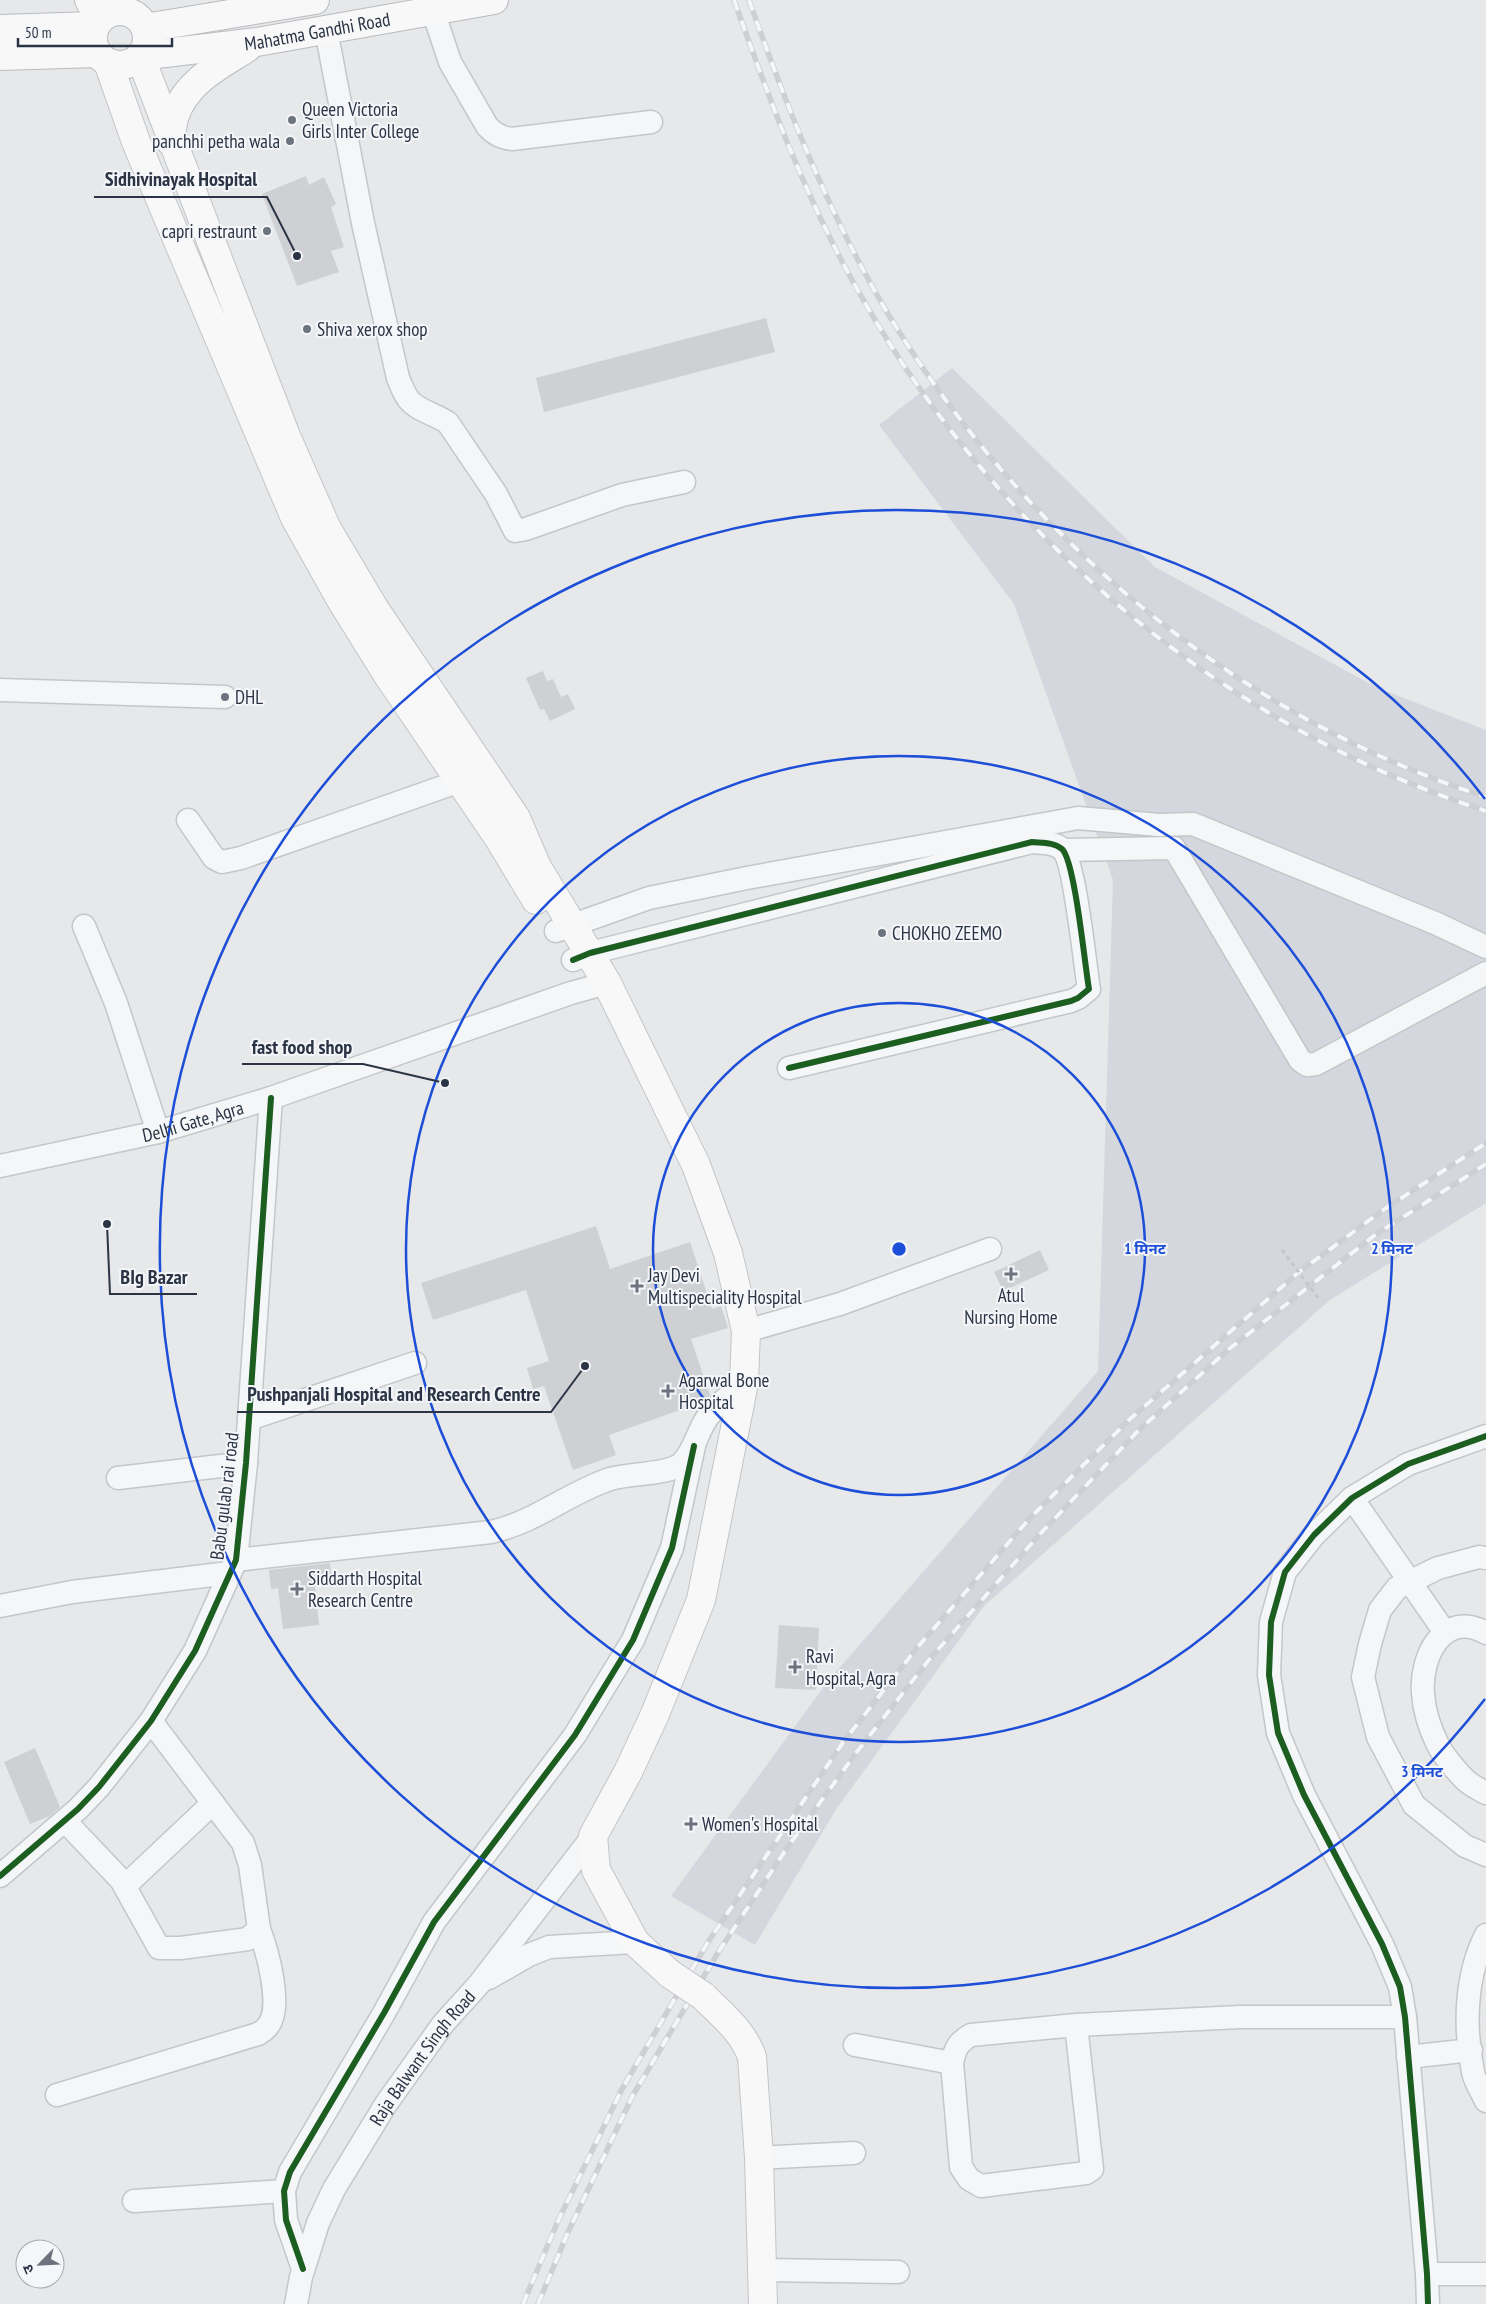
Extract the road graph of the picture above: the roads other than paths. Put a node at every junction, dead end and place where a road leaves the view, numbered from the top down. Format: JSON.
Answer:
{"nodes":[{"id":1,"x":315,"y":0,"type":"edge"},
{"id":2,"x":494,"y":0,"type":"edge"},
{"id":3,"x":102,"y":11,"type":"edge"},
{"id":4,"x":433,"y":11,"type":"junction"},
{"id":5,"x":146,"y":28,"type":"junction"},
{"id":6,"x":0,"y":29,"type":"edge"},
{"id":7,"x":326,"y":30,"type":"junction"},
{"id":8,"x":257,"y":42,"type":"junction"},
{"id":9,"x":0,"y":56,"type":"edge"},
{"id":10,"x":140,"y":56,"type":"junction"},
{"id":11,"x":103,"y":59,"type":"junction"},
{"id":12,"x":651,"y":122,"type":"dead end"},
{"id":13,"x":171,"y":142,"type":"junction"},
{"id":14,"x":264,"y":413,"type":"junction"},
{"id":15,"x":684,"y":482,"type":"dead end"},
{"id":16,"x":0,"y":690,"type":"edge"},
{"id":17,"x":225,"y":696,"type":"dead end"},
{"id":18,"x":471,"y":775,"type":"junction"},
{"id":19,"x":188,"y":820,"type":"dead end"},
{"id":20,"x":1062,"y":850,"type":"junction"},
{"id":21,"x":84,"y":926,"type":"dead end"},
{"id":22,"x":564,"y":928,"type":"junction"},
{"id":23,"x":1486,"y":947,"type":"edge"},
{"id":24,"x":581,"y":956,"type":"junction"},
{"id":25,"x":1486,"y":973,"type":"edge"},
{"id":26,"x":598,"y":986,"type":"junction"},
{"id":27,"x":789,"y":1068,"type":"dead end"},
{"id":28,"x":270,"y":1098,"type":"junction"},
{"id":29,"x":158,"y":1132,"type":"junction"},
{"id":30,"x":0,"y":1166,"type":"edge"},
{"id":31,"x":990,"y":1249,"type":"dead end"},
{"id":32,"x":746,"y":1331,"type":"junction"},
{"id":33,"x":415,"y":1363,"type":"dead end"},
{"id":34,"x":744,"y":1383,"type":"junction"},
{"id":35,"x":249,"y":1419,"type":"junction"},
{"id":36,"x":1486,"y":1436,"type":"edge"},
{"id":37,"x":694,"y":1446,"type":"junction"},
{"id":38,"x":246,"y":1463,"type":"junction"},
{"id":39,"x":118,"y":1478,"type":"dead end"},
{"id":40,"x":1352,"y":1498,"type":"junction"},
{"id":41,"x":1486,"y":1558,"type":"edge"},
{"id":42,"x":233,"y":1566,"type":"junction"},
{"id":43,"x":1409,"y":1580,"type":"junction"},
{"id":44,"x":0,"y":1606,"type":"edge"},
{"id":45,"x":1444,"y":1631,"type":"junction"},
{"id":46,"x":1486,"y":1633,"type":"edge"},
{"id":47,"x":151,"y":1721,"type":"junction"},
{"id":48,"x":1486,"y":1793,"type":"edge"},
{"id":49,"x":213,"y":1803,"type":"junction"},
{"id":50,"x":65,"y":1821,"type":"junction"},
{"id":51,"x":593,"y":1836,"type":"junction"},
{"id":52,"x":1486,"y":1855,"type":"edge"},
{"id":53,"x":0,"y":1876,"type":"edge"},
{"id":54,"x":125,"y":1886,"type":"junction"},
{"id":55,"x":259,"y":1929,"type":"junction"},
{"id":56,"x":635,"y":1942,"type":"junction"},
{"id":57,"x":1484,"y":1945,"type":"edge"},
{"id":58,"x":480,"y":1983,"type":"junction"},
{"id":59,"x":1405,"y":2017,"type":"junction"},
{"id":60,"x":1076,"y":2025,"type":"junction"},
{"id":61,"x":855,"y":2045,"type":"dead end"},
{"id":62,"x":1471,"y":2050,"type":"junction"},
{"id":63,"x":1408,"y":2057,"type":"junction"},
{"id":64,"x":952,"y":2063,"type":"junction"},
{"id":65,"x":57,"y":2094,"type":"dead end"},
{"id":66,"x":1486,"y":2101,"type":"edge"},
{"id":67,"x":854,"y":2153,"type":"dead end"},
{"id":68,"x":759,"y":2158,"type":"junction"},
{"id":69,"x":284,"y":2191,"type":"junction"},
{"id":70,"x":134,"y":2201,"type":"dead end"},
{"id":71,"x":303,"y":2269,"type":"junction"},
{"id":72,"x":763,"y":2270,"type":"junction"},
{"id":73,"x":898,"y":2272,"type":"dead end"},
{"id":74,"x":1427,"y":2274,"type":"junction"},
{"id":75,"x":1486,"y":2274,"type":"edge"},
{"id":76,"x":296,"y":2304,"type":"edge"},
{"id":77,"x":763,"y":2304,"type":"edge"},
{"id":78,"x":1428,"y":2304,"type":"edge"}],
"edges":[{"from":1,"to":5,"type":"main road","name":"Mahatma Gandhi Road"},
{"from":2,"to":4,"type":"main road","name":"Mahatma Gandhi Road"},
{"from":3,"to":5,"type":"main road"},
{"from":3,"to":6,"type":"main road"},
{"from":3,"to":11,"type":"main road"},
{"from":4,"to":7,"type":"main road","name":"Mahatma Gandhi Road"},
{"from":4,"to":12,"type":"street"},
{"from":5,"to":10,"type":"main road"},
{"from":7,"to":8,"type":"main road","name":"Mahatma Gandhi Road"},
{"from":7,"to":15,"type":"street"},
{"from":8,"to":10,"type":"main road","name":"Mahatma Gandhi Road"},
{"from":8,"to":13,"type":"main road"},
{"from":9,"to":11,"type":"main road"},
{"from":10,"to":11,"type":"main road"},
{"from":10,"to":13,"type":"main road"},
{"from":11,"to":14,"type":"main road"},
{"from":13,"to":14,"type":"main road"},
{"from":14,"to":18,"type":"main road"},
{"from":16,"to":17,"type":"street"},
{"from":18,"to":19,"type":"street"},
{"from":18,"to":22,"type":"main road"},
{"from":20,"to":24,"type":"street"},
{"from":20,"to":25,"type":"street"},
{"from":20,"to":27,"type":"street"},
{"from":21,"to":29,"type":"street"},
{"from":22,"to":23,"type":"street"},
{"from":22,"to":24,"type":"main road"},
{"from":24,"to":26,"type":"main road"},
{"from":26,"to":28,"type":"street","name":"Delhi Gate, Agra"},
{"from":26,"to":32,"type":"main road"},
{"from":28,"to":29,"type":"street","name":"Delhi Gate, Agra"},
{"from":28,"to":35,"type":"street","name":"Babu gulab rai road"},
{"from":29,"to":30,"type":"street","name":"Delhi Gate, Agra"},
{"from":31,"to":32,"type":"street"},
{"from":32,"to":34,"type":"main road"},
{"from":33,"to":35,"type":"street"},
{"from":34,"to":37,"type":"street"},
{"from":34,"to":51,"type":"main road"},
{"from":35,"to":38,"type":"street","name":"Babu gulab rai road"},
{"from":36,"to":40,"type":"street"},
{"from":37,"to":42,"type":"street"},
{"from":37,"to":69,"type":"street"},
{"from":38,"to":39,"type":"street"},
{"from":38,"to":42,"type":"street","name":"Babu gulab rai road"},
{"from":40,"to":43,"type":"street"},
{"from":40,"to":59,"type":"street"},
{"from":41,"to":43,"type":"street"},
{"from":42,"to":44,"type":"street"},
{"from":42,"to":47,"type":"street","name":"Babu gulab rai road"},
{"from":43,"to":45,"type":"street"},
{"from":43,"to":52,"type":"street"},
{"from":45,"to":46,"type":"street"},
{"from":45,"to":48,"type":"street"},
{"from":47,"to":49,"type":"street"},
{"from":47,"to":50,"type":"street","name":"Babu gulab rai road"},
{"from":49,"to":54,"type":"street"},
{"from":49,"to":55,"type":"street"},
{"from":50,"to":53,"type":"street","name":"Babu gulab rai road"},
{"from":50,"to":54,"type":"street"},
{"from":51,"to":56,"type":"main road"},
{"from":51,"to":58,"type":"street","name":"Raja Balwant Singh Road"},
{"from":54,"to":55,"type":"street"},
{"from":55,"to":65,"type":"street"},
{"from":56,"to":58,"type":"street"},
{"from":56,"to":68,"type":"main road","bridge":true},
{"from":57,"to":62,"type":"street"},
{"from":58,"to":71,"type":"street","name":"Raja Balwant Singh Road"},
{"from":59,"to":60,"type":"street"},
{"from":59,"to":63,"type":"street"},
{"from":60,"to":64,"type":"street"},
{"from":60,"to":64,"type":"street"},
{"from":61,"to":64,"type":"street"},
{"from":62,"to":63,"type":"street"},
{"from":62,"to":66,"type":"street"},
{"from":63,"to":74,"type":"street"},
{"from":67,"to":68,"type":"street"},
{"from":68,"to":72,"type":"main road"},
{"from":69,"to":70,"type":"street"},
{"from":69,"to":71,"type":"street"},
{"from":71,"to":76,"type":"street","name":"Raja Balwant Singh Road"},
{"from":72,"to":73,"type":"street"},
{"from":72,"to":77,"type":"main road"},
{"from":74,"to":75,"type":"street"},
{"from":74,"to":78,"type":"street"}]}
